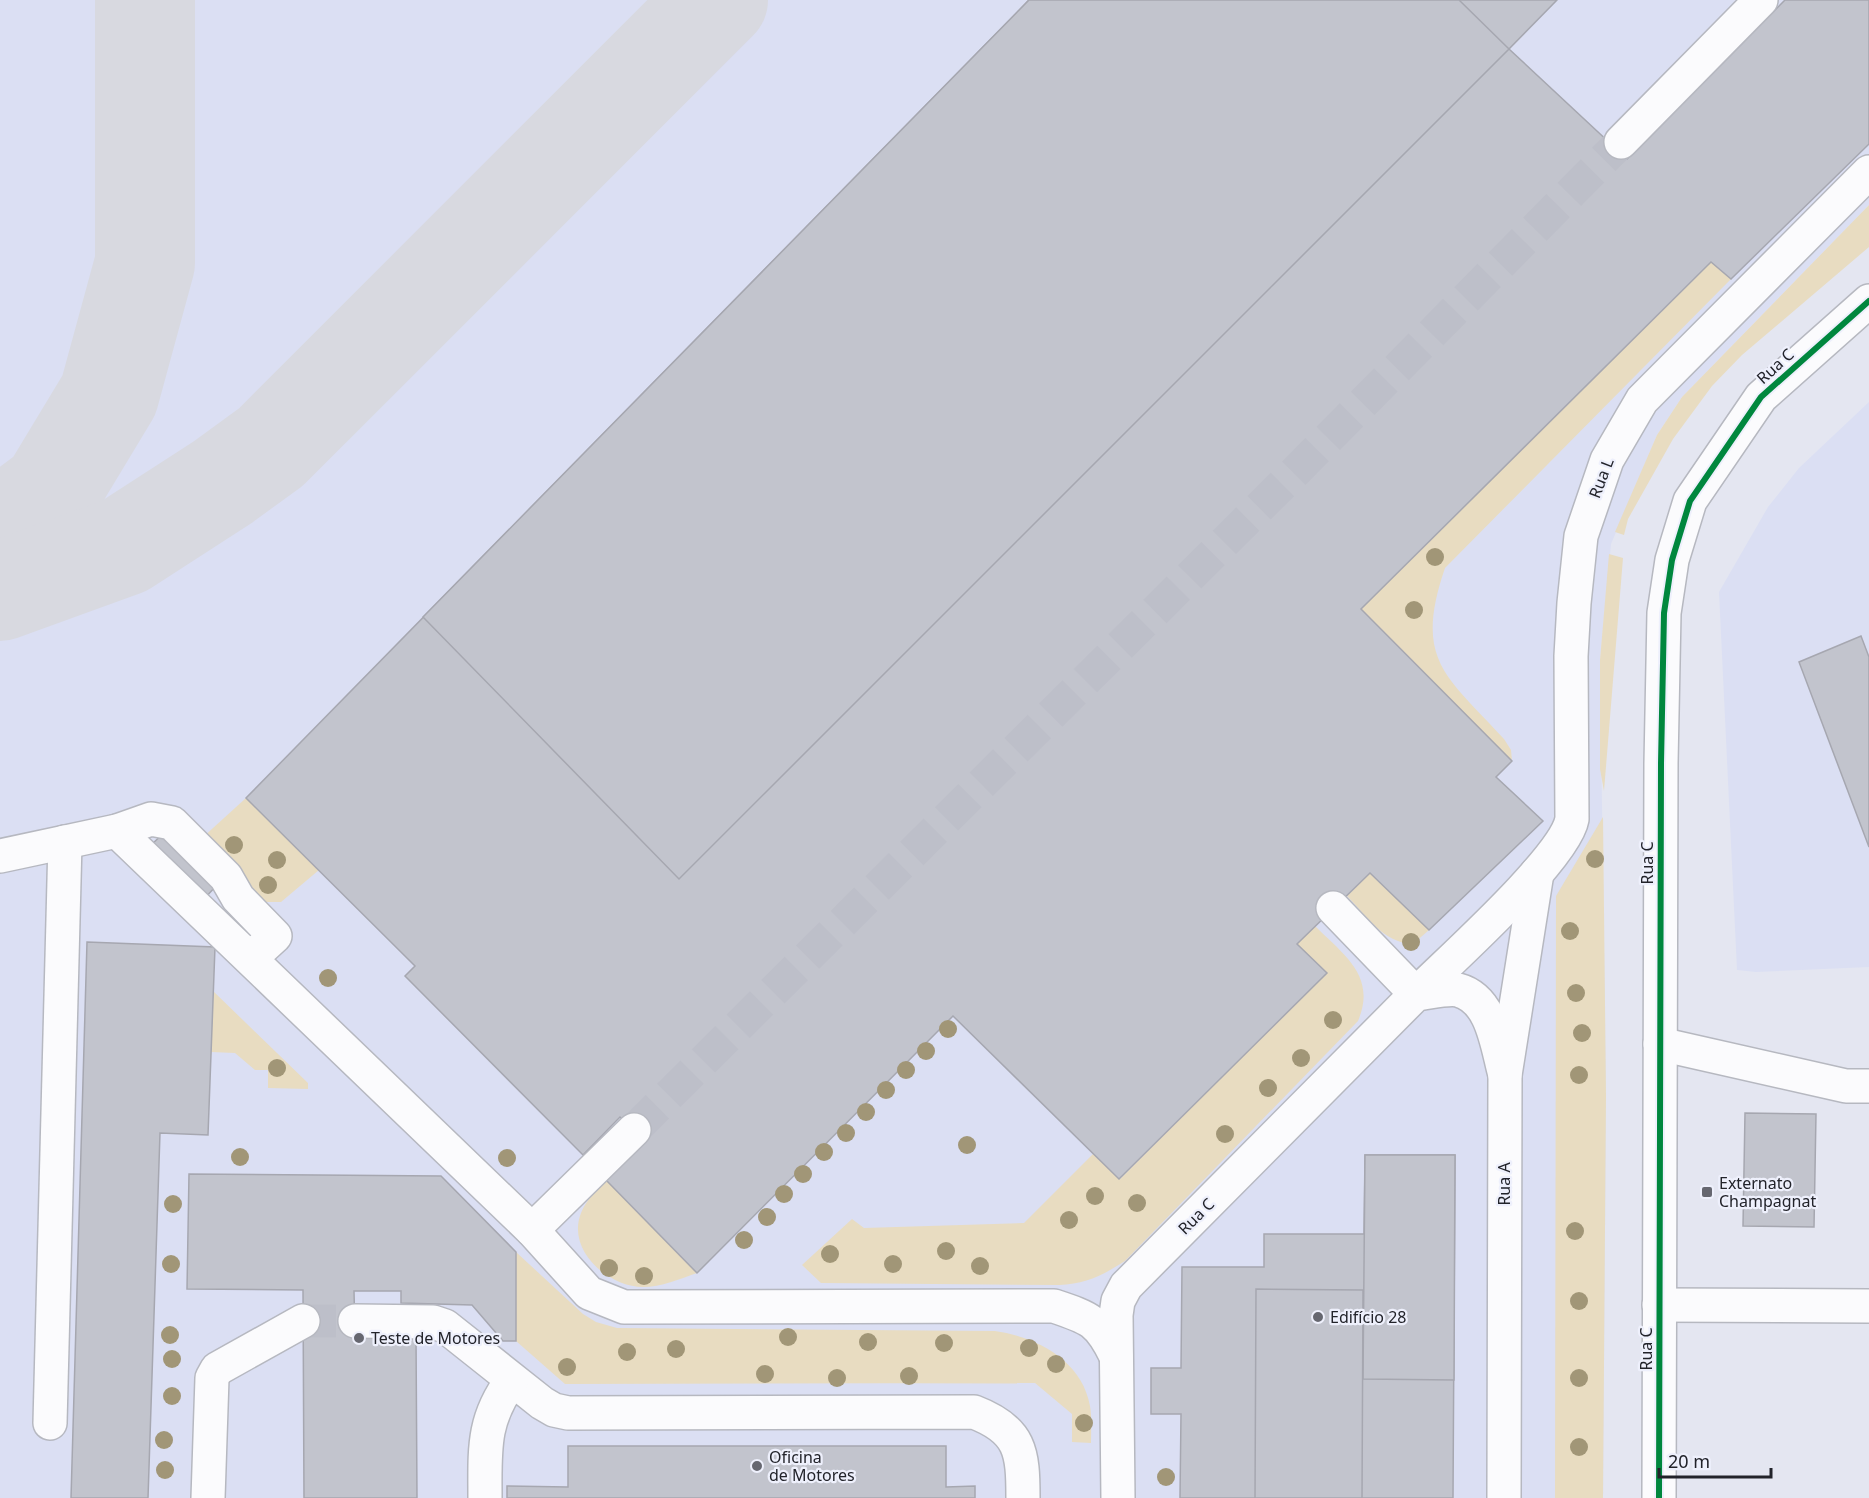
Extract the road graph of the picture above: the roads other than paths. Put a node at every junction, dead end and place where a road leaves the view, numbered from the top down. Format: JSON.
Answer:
{"nodes":[{"id":1,"x":1761,"y":0,"type":"edge"},
{"id":2,"x":1621,"y":142,"type":"tunnel mouth"},
{"id":3,"x":1869,"y":172,"type":"edge"},
{"id":4,"x":1869,"y":301,"type":"edge"},
{"id":5,"x":117,"y":831,"type":"junction"},
{"id":6,"x":65,"y":842,"type":"junction"},
{"id":7,"x":0,"y":856,"type":"edge"},
{"id":8,"x":1537,"y":873,"type":"junction"},
{"id":9,"x":1333,"y":908,"type":"dead end"},
{"id":10,"x":251,"y":958,"type":"junction"},
{"id":11,"x":1416,"y":994,"type":"junction"},
{"id":12,"x":1660,"y":1044,"type":"junction"},
{"id":13,"x":1504,"y":1076,"type":"junction"},
{"id":14,"x":1869,"y":1086,"type":"edge"},
{"id":15,"x":634,"y":1130,"type":"tunnel mouth"},
{"id":16,"x":532,"y":1230,"type":"junction"},
{"id":17,"x":1126,"y":1286,"type":"junction"},
{"id":18,"x":1659,"y":1305,"type":"junction"},
{"id":19,"x":1054,"y":1306,"type":"junction"},
{"id":20,"x":1869,"y":1306,"type":"edge"},
{"id":21,"x":303,"y":1321,"type":"tunnel mouth"},
{"id":22,"x":355,"y":1321,"type":"tunnel mouth"},
{"id":23,"x":1116,"y":1356,"type":"junction"},
{"id":24,"x":512,"y":1380,"type":"junction"},
{"id":25,"x":50,"y":1423,"type":"dead end"},
{"id":26,"x":208,"y":1498,"type":"edge"},
{"id":27,"x":485,"y":1498,"type":"edge"},
{"id":28,"x":1023,"y":1498,"type":"edge"},
{"id":29,"x":1118,"y":1498,"type":"edge"},
{"id":30,"x":1504,"y":1498,"type":"edge"},
{"id":31,"x":1659,"y":1498,"type":"edge"}],
"edges":[{"from":1,"to":2,"type":"street"},
{"from":3,"to":8,"type":"street","name":"Rua L"},
{"from":4,"to":12,"type":"street","name":"Rua C"},
{"from":5,"to":6,"type":"street"},
{"from":5,"to":10,"type":"street"},
{"from":5,"to":10,"type":"street"},
{"from":6,"to":7,"type":"street"},
{"from":6,"to":25,"type":"street"},
{"from":8,"to":11,"type":"street","name":"Rua C"},
{"from":8,"to":13,"type":"street","name":"Rua A"},
{"from":9,"to":11,"type":"street"},
{"from":10,"to":16,"type":"street"},
{"from":11,"to":13,"type":"street"},
{"from":11,"to":17,"type":"street","name":"Rua C"},
{"from":12,"to":14,"type":"street"},
{"from":12,"to":18,"type":"street","name":"Rua C"},
{"from":13,"to":30,"type":"street","name":"Rua A"},
{"from":15,"to":16,"type":"street"},
{"from":16,"to":19,"type":"street"},
{"from":17,"to":19,"type":"street"},
{"from":17,"to":23,"type":"street","name":"Rua C"},
{"from":18,"to":20,"type":"street"},
{"from":18,"to":31,"type":"street","name":"Rua C"},
{"from":19,"to":23,"type":"street"},
{"from":21,"to":26,"type":"street"},
{"from":22,"to":24,"type":"street"},
{"from":23,"to":29,"type":"street","name":"Rua C"},
{"from":24,"to":27,"type":"street"},
{"from":24,"to":28,"type":"street"}]}
